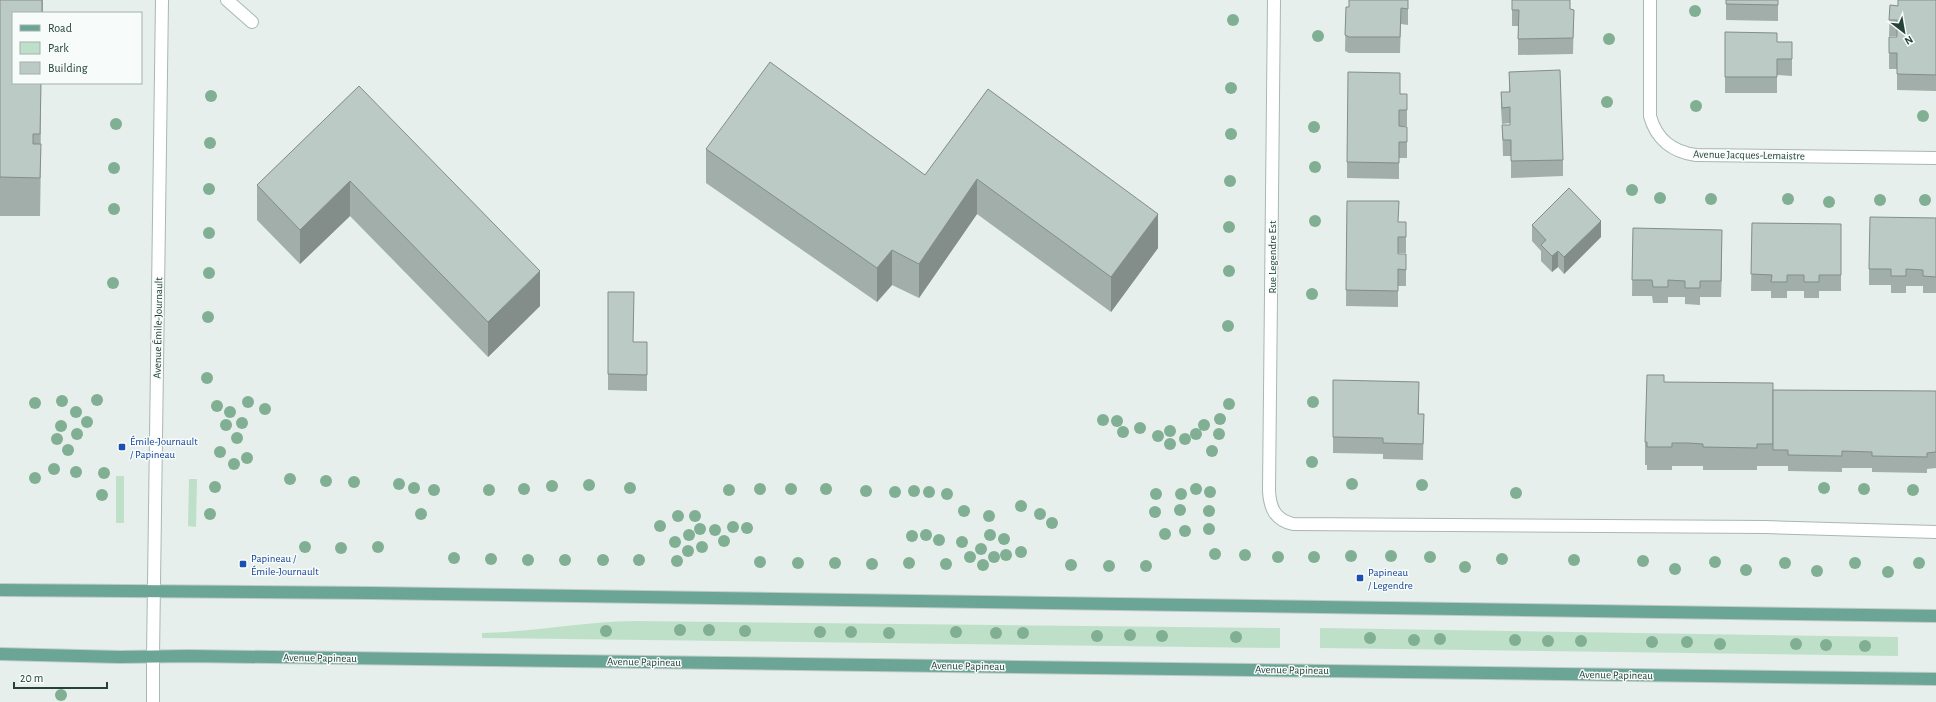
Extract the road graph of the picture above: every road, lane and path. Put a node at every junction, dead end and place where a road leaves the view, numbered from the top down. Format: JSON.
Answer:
{"nodes":[{"id":1,"x":162,"y":0,"type":"edge"},
{"id":2,"x":227,"y":0,"type":"edge"},
{"id":3,"x":1274,"y":0,"type":"edge"},
{"id":4,"x":1650,"y":0,"type":"edge"},
{"id":5,"x":252,"y":22,"type":"dead end"},
{"id":6,"x":1936,"y":158,"type":"edge"},
{"id":7,"x":1936,"y":532,"type":"edge"},
{"id":8,"x":0,"y":590,"type":"edge"},
{"id":9,"x":154,"y":593,"type":"junction"},
{"id":10,"x":1936,"y":616,"type":"edge"},
{"id":11,"x":0,"y":654,"type":"edge"},
{"id":12,"x":153,"y":657,"type":"junction"},
{"id":13,"x":1936,"y":679,"type":"edge"},
{"id":14,"x":153,"y":702,"type":"edge"}],
"edges":[{"from":1,"to":9,"type":"street","name":"Avenue Émile-Journault"},
{"from":2,"to":5,"type":"street"},
{"from":3,"to":7,"type":"street","name":"Rue Legendre Est"},
{"from":4,"to":6,"type":"street","name":"Avenue Jacques-Lemaistre"},
{"from":8,"to":9,"type":"main road"},
{"from":9,"to":10,"type":"main road"},
{"from":9,"to":12,"type":"street","name":"Avenue Émile-Journault"},
{"from":11,"to":12,"type":"main road","name":"Avenue Papineau"},
{"from":12,"to":13,"type":"main road","name":"Avenue Papineau"},
{"from":12,"to":14,"type":"street","name":"Avenue Émile-Journault"}]}
